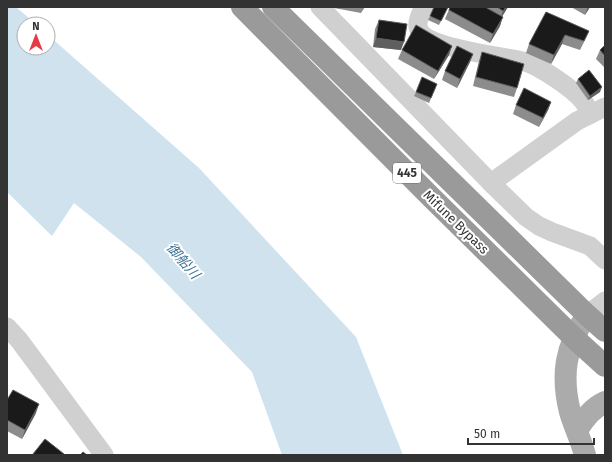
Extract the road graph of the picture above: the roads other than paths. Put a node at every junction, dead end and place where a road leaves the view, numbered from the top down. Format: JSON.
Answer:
{"nodes":[{"id":1,"x":242,"y":7,"type":"edge"},
{"id":2,"x":273,"y":7,"type":"edge"},
{"id":3,"x":320,"y":7,"type":"edge"},
{"id":4,"x":424,"y":7,"type":"edge"},
{"id":5,"x":598,"y":111,"type":"edge"},
{"id":6,"x":491,"y":184,"type":"junction"},
{"id":7,"x":605,"y":260,"type":"edge"},
{"id":8,"x":605,"y":301,"type":"edge"},
{"id":9,"x":587,"y":315,"type":"junction"},
{"id":10,"x":7,"y":327,"type":"edge"},
{"id":11,"x":605,"y":331,"type":"edge"},
{"id":12,"x":573,"y":337,"type":"junction"},
{"id":13,"x":605,"y":366,"type":"edge"},
{"id":14,"x":605,"y":402,"type":"edge"},
{"id":15,"x":589,"y":422,"type":"edge"},
{"id":16,"x":104,"y":455,"type":"edge"},
{"id":17,"x":586,"y":455,"type":"edge"}],
"edges":[{"from":1,"to":12,"type":"highway","name":"Mifune Bypass","number":"445"},
{"from":2,"to":9,"type":"highway","name":"Mifune Bypass","number":"445"},
{"from":3,"to":6,"type":"street"},
{"from":4,"to":5,"type":"street"},
{"from":5,"to":6,"type":"street"},
{"from":6,"to":7,"type":"street"},
{"from":8,"to":9,"type":"street"},
{"from":9,"to":11,"type":"highway","name":"Mifune Bypass","number":"445"},
{"from":9,"to":12,"type":"main road"},
{"from":10,"to":16,"type":"street"},
{"from":12,"to":13,"type":"highway","name":"Mifune Bypass","number":"445"},
{"from":12,"to":15,"type":"main road"},
{"from":14,"to":15,"type":"main road"},
{"from":15,"to":17,"type":"main road"}]}
